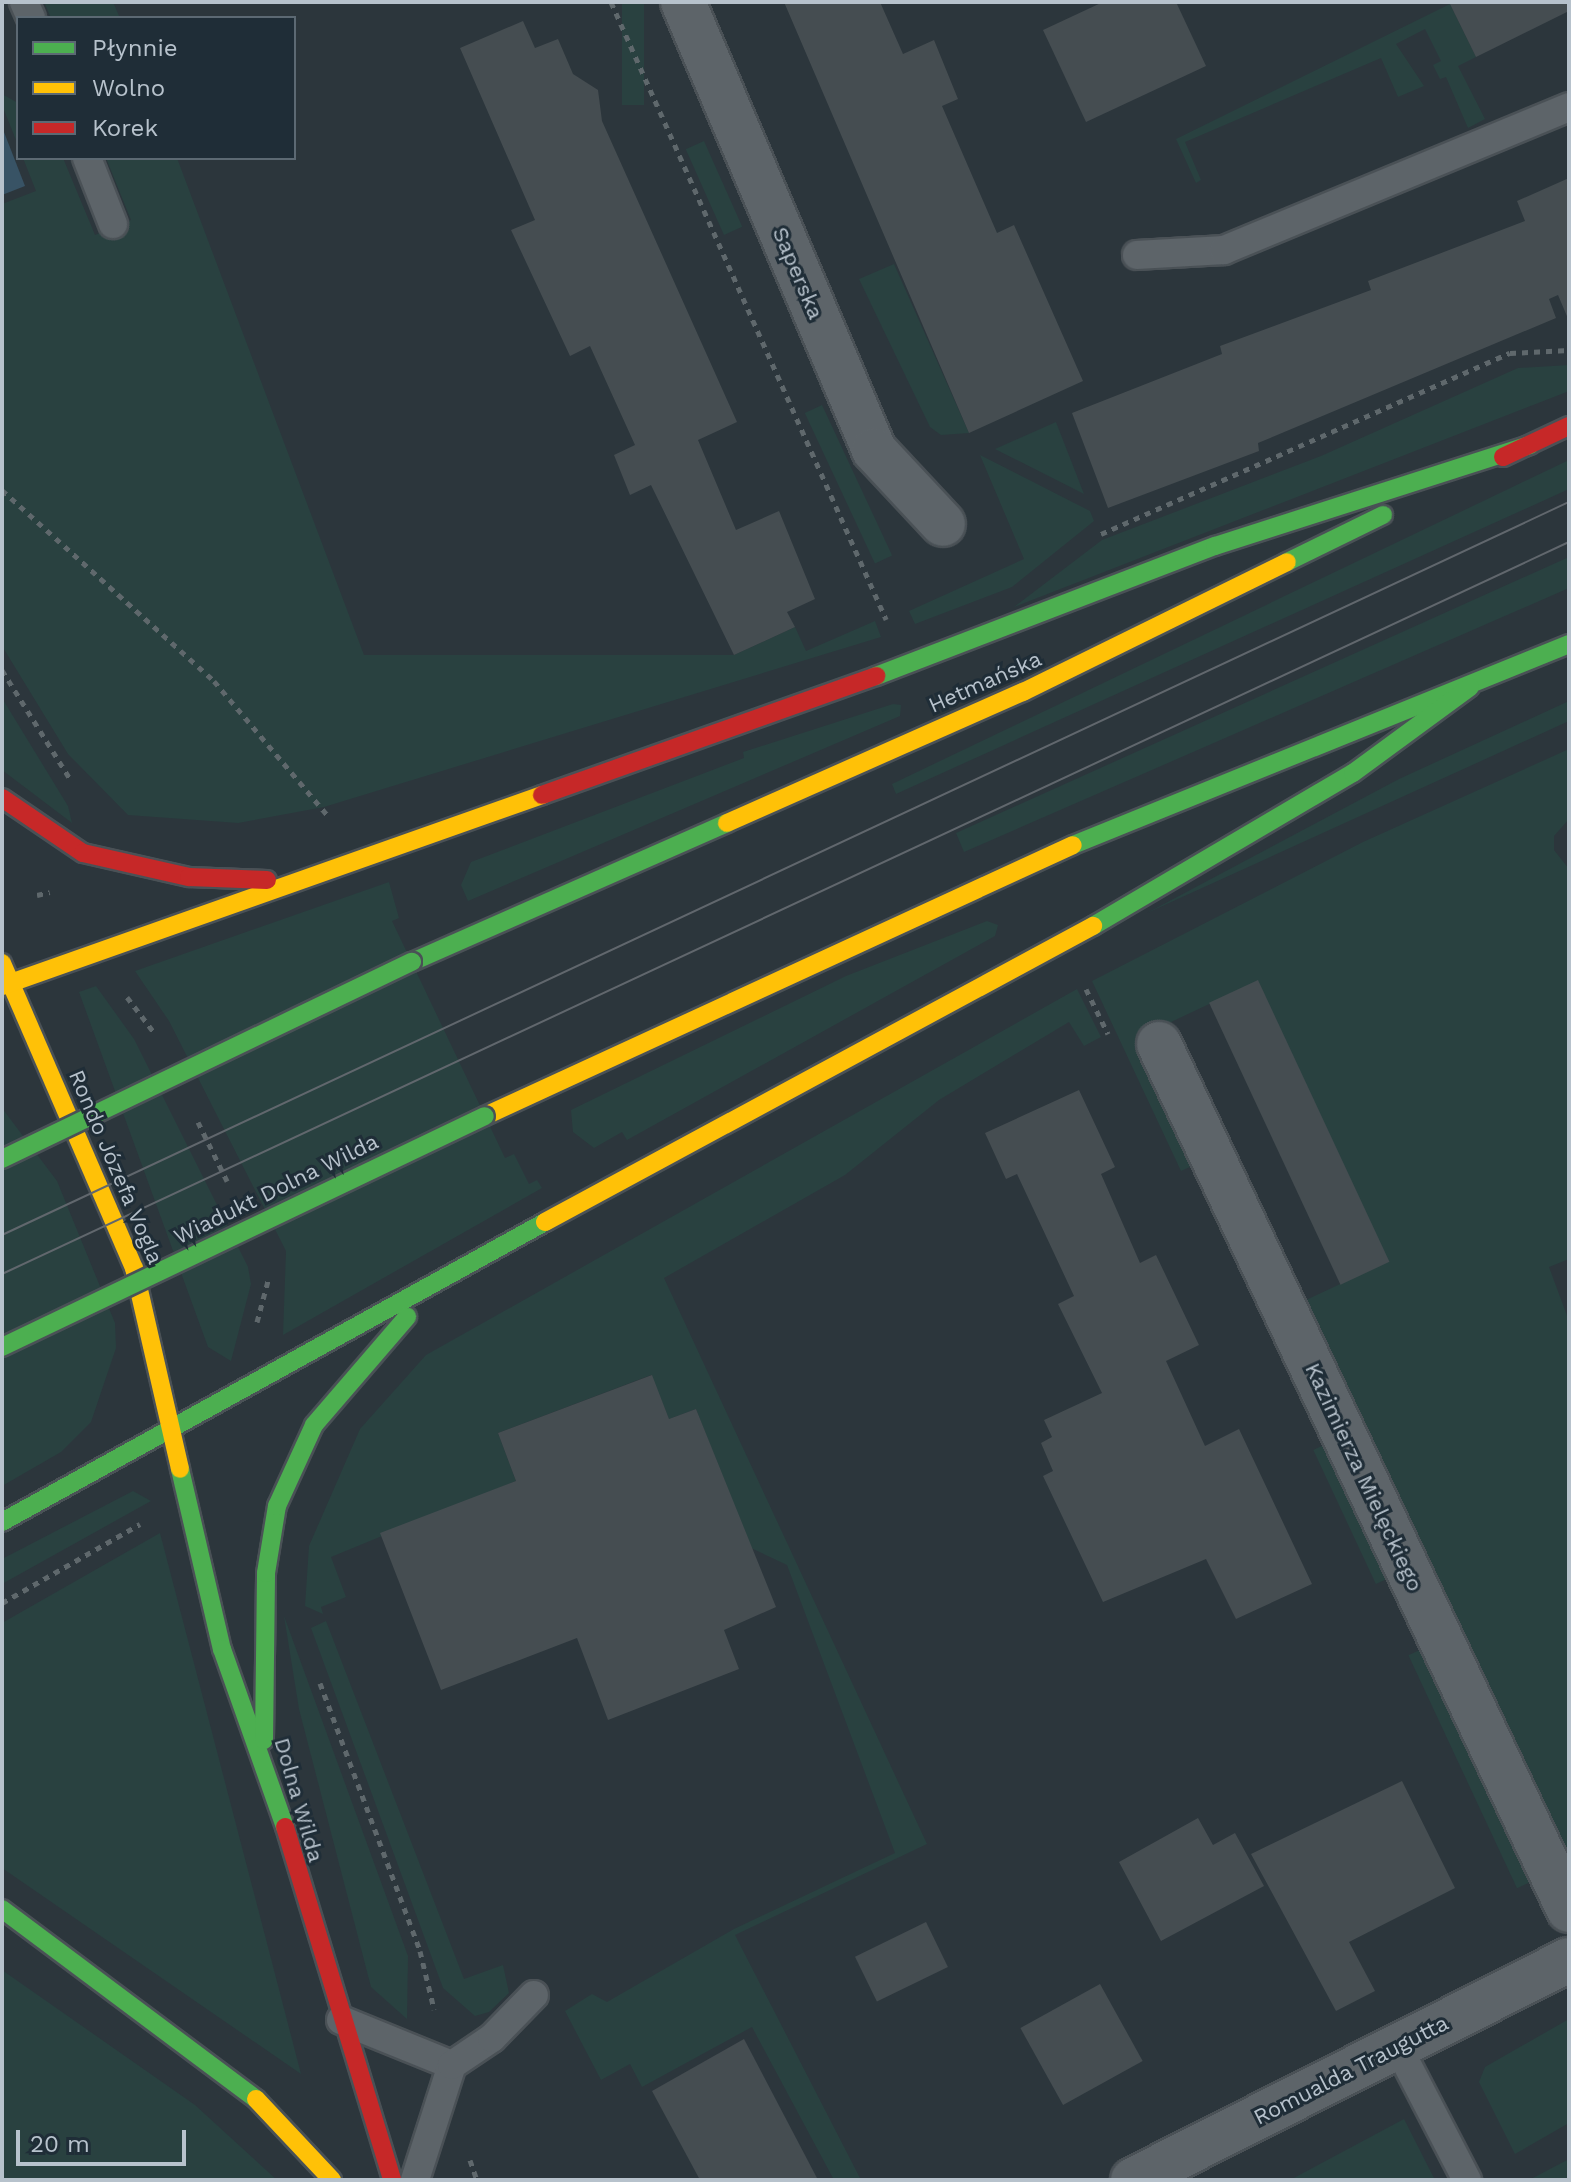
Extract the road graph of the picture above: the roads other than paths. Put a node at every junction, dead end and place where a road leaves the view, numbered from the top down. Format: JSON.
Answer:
{"nodes":[{"id":1,"x":683,"y":2,"type":"edge"},
{"id":2,"x":1569,"y":107,"type":"edge"},
{"id":3,"x":88,"y":160,"type":"edge"},
{"id":4,"x":113,"y":224,"type":"dead end"},
{"id":5,"x":1137,"y":255,"type":"dead end"},
{"id":6,"x":1569,"y":426,"type":"edge"},
{"id":7,"x":1530,"y":445,"type":"junction"},
{"id":8,"x":943,"y":524,"type":"dead end"},
{"id":9,"x":1569,"y":644,"type":"edge"},
{"id":10,"x":1470,"y":687,"type":"junction"},
{"id":11,"x":2,"y":798,"type":"edge"},
{"id":12,"x":297,"y":880,"type":"junction"},
{"id":13,"x":2,"y":963,"type":"edge"},
{"id":14,"x":6,"y":984,"type":"edge"},
{"id":15,"x":1159,"y":1044,"type":"dead end"},
{"id":16,"x":2,"y":1159,"type":"edge"},
{"id":17,"x":466,"y":1268,"type":"junction"},
{"id":18,"x":2,"y":1347,"type":"edge"},
{"id":19,"x":171,"y":1431,"type":"junction"},
{"id":20,"x":2,"y":1522,"type":"edge"},
{"id":21,"x":263,"y":1755,"type":"junction"},
{"id":22,"x":1569,"y":1910,"type":"edge"},
{"id":23,"x":3,"y":1911,"type":"edge"},
{"id":24,"x":1569,"y":1960,"type":"edge"},
{"id":25,"x":534,"y":1995,"type":"dead end"},
{"id":26,"x":341,"y":2020,"type":"junction"},
{"id":27,"x":1398,"y":2047,"type":"junction"},
{"id":28,"x":452,"y":2065,"type":"junction"},
{"id":29,"x":332,"y":2180,"type":"edge"},
{"id":30,"x":392,"y":2180,"type":"edge"},
{"id":31,"x":415,"y":2180,"type":"edge"},
{"id":32,"x":1133,"y":2180,"type":"edge"},
{"id":33,"x":1467,"y":2180,"type":"edge"}],
"edges":[{"from":1,"to":8,"type":"street","name":"Saperska"},
{"from":2,"to":5,"type":"lane"},
{"from":3,"to":4,"type":"lane"},
{"from":6,"to":7,"type":"main road","name":"Hetmańska"},
{"from":7,"to":12,"type":"main road"},
{"from":7,"to":16,"type":"main road","name":"Hetmańska","bridge":true},
{"from":9,"to":10,"type":"main road"},
{"from":10,"to":17,"type":"main road"},
{"from":10,"to":18,"type":"main road","name":"Wiadukt Dolna Wilda","bridge":true},
{"from":11,"to":12,"type":"main road"},
{"from":12,"to":14,"type":"main road"},
{"from":13,"to":14,"type":"main road"},
{"from":14,"to":19,"type":"main road","name":"Rondo Józefa Vogla"},
{"from":15,"to":22,"type":"street","name":"Kazimierza Mielęckiego"},
{"from":17,"to":19,"type":"main road"},
{"from":17,"to":21,"type":"main road"},
{"from":19,"to":20,"type":"main road"},
{"from":19,"to":21,"type":"main road","name":"Dolna Wilda"},
{"from":21,"to":26,"type":"main road","name":"Dolna Wilda"},
{"from":23,"to":29,"type":"main road"},
{"from":24,"to":27,"type":"street","name":"Romualda Traugutta"},
{"from":25,"to":28,"type":"lane"},
{"from":26,"to":28,"type":"lane"},
{"from":26,"to":30,"type":"main road","name":"Dolna Wilda"},
{"from":27,"to":32,"type":"street","name":"Romualda Traugutta"},
{"from":27,"to":33,"type":"lane"},
{"from":28,"to":31,"type":"lane"}]}
